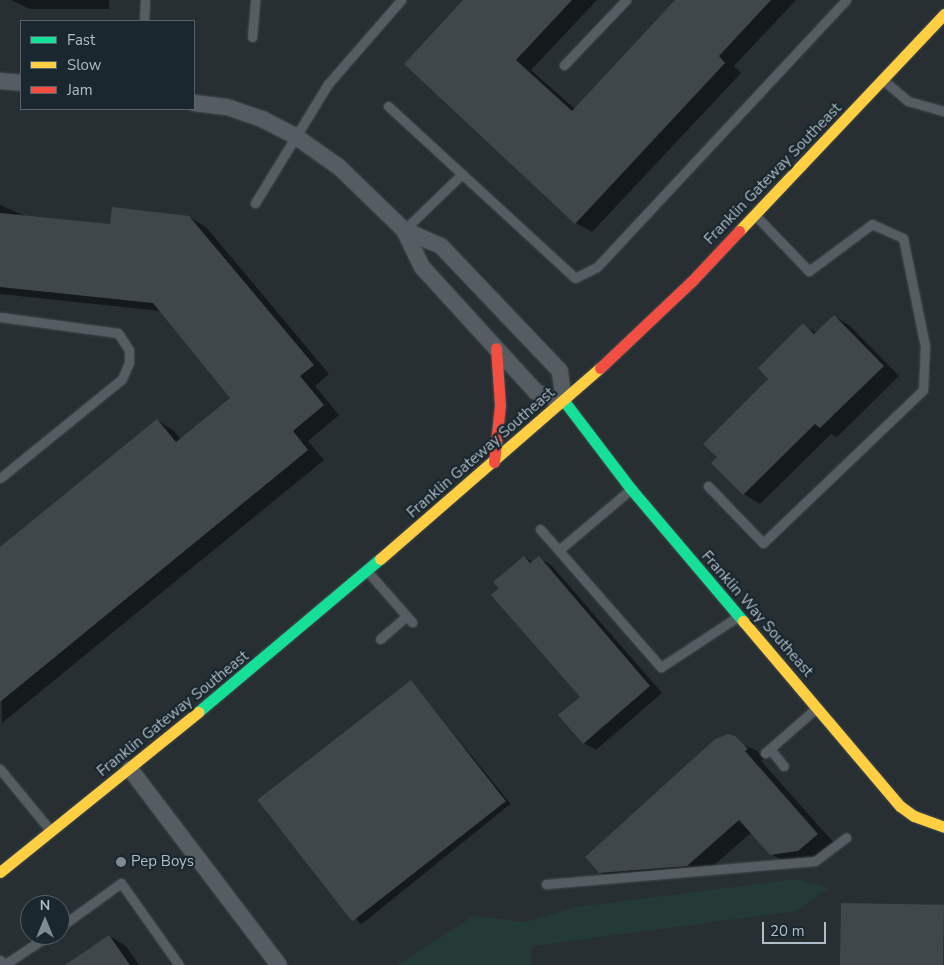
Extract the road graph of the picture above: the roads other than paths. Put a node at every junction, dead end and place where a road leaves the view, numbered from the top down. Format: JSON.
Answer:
{"nodes":[{"id":1,"x":145,"y":0,"type":"edge"},
{"id":2,"x":256,"y":0,"type":"edge"},
{"id":3,"x":401,"y":0,"type":"edge"},
{"id":4,"x":626,"y":0,"type":"edge"},
{"id":5,"x":846,"y":0,"type":"edge"},
{"id":6,"x":944,"y":14,"type":"edge"},
{"id":7,"x":144,"y":20,"type":"edge"},
{"id":8,"x":252,"y":37,"type":"dead end"},
{"id":9,"x":564,"y":65,"type":"dead end"},
{"id":10,"x":883,"y":80,"type":"junction"},
{"id":11,"x":0,"y":81,"type":"edge"},
{"id":12,"x":20,"y":83,"type":"edge"},
{"id":13,"x":195,"y":103,"type":"edge"},
{"id":14,"x":388,"y":106,"type":"dead end"},
{"id":15,"x":944,"y":110,"type":"edge"},
{"id":16,"x":295,"y":136,"type":"junction"},
{"id":17,"x":462,"y":174,"type":"junction"},
{"id":18,"x":255,"y":203,"type":"dead end"},
{"id":19,"x":755,"y":215,"type":"junction"},
{"id":20,"x":404,"y":230,"type":"junction"},
{"id":21,"x":0,"y":317,"type":"edge"},
{"id":22,"x":496,"y":348,"type":"junction"},
{"id":23,"x":564,"y":401,"type":"junction"},
{"id":24,"x":494,"y":462,"type":"junction"},
{"id":25,"x":0,"y":478,"type":"edge"},
{"id":26,"x":708,"y":486,"type":"dead end"},
{"id":27,"x":631,"y":489,"type":"junction"},
{"id":28,"x":540,"y":529,"type":"dead end"},
{"id":29,"x":559,"y":550,"type":"junction"},
{"id":30,"x":368,"y":571,"type":"junction"},
{"id":31,"x":739,"y":616,"type":"junction"},
{"id":32,"x":380,"y":639,"type":"dead end"},
{"id":33,"x":817,"y":707,"type":"junction"},
{"id":34,"x":784,"y":766,"type":"dead end"},
{"id":35,"x":0,"y":769,"type":"edge"},
{"id":36,"x":130,"y":769,"type":"junction"},
{"id":37,"x":944,"y":827,"type":"edge"},
{"id":38,"x":51,"y":831,"type":"junction"},
{"id":39,"x":846,"y":838,"type":"dead end"},
{"id":40,"x":0,"y":872,"type":"edge"},
{"id":41,"x":546,"y":884,"type":"dead end"},
{"id":42,"x":70,"y":920,"type":"edge"},
{"id":43,"x":34,"y":945,"type":"edge"},
{"id":44,"x":0,"y":960,"type":"edge"},
{"id":45,"x":179,"y":965,"type":"edge"},
{"id":46,"x":278,"y":965,"type":"edge"}],
"edges":[{"from":1,"to":7,"type":"lane"},
{"from":2,"to":8,"type":"lane"},
{"from":3,"to":16,"type":"lane"},
{"from":4,"to":9,"type":"lane"},
{"from":5,"to":17,"type":"lane"},
{"from":6,"to":10,"type":"street","name":"Franklin Gateway Southeast"},
{"from":10,"to":15,"type":"lane"},
{"from":10,"to":19,"type":"street","name":"Franklin Gateway Southeast"},
{"from":11,"to":12,"type":"street"},
{"from":13,"to":16,"type":"street"},
{"from":14,"to":17,"type":"lane"},
{"from":16,"to":18,"type":"lane"},
{"from":16,"to":20,"type":"street"},
{"from":17,"to":20,"type":"lane"},
{"from":19,"to":23,"type":"street","name":"Franklin Gateway Southeast"},
{"from":19,"to":26,"type":"lane"},
{"from":20,"to":22,"type":"street"},
{"from":20,"to":23,"type":"street"},
{"from":21,"to":25,"type":"lane"},
{"from":22,"to":23,"type":"street"},
{"from":22,"to":24,"type":"street"},
{"from":23,"to":24,"type":"street","name":"Franklin Gateway Southeast"},
{"from":23,"to":27,"type":"street","name":"Franklin Way Southeast"},
{"from":24,"to":30,"type":"street","name":"Franklin Gateway Southeast"},
{"from":27,"to":29,"type":"lane"},
{"from":27,"to":31,"type":"street","name":"Franklin Way Southeast"},
{"from":28,"to":29,"type":"lane"},
{"from":29,"to":31,"type":"lane"},
{"from":30,"to":32,"type":"lane"},
{"from":30,"to":36,"type":"street","name":"Franklin Gateway Southeast"},
{"from":31,"to":33,"type":"street","name":"Franklin Way Southeast"},
{"from":33,"to":34,"type":"lane"},
{"from":33,"to":37,"type":"street","name":"Franklin Way Southeast"},
{"from":35,"to":38,"type":"lane"},
{"from":36,"to":38,"type":"street","name":"Franklin Gateway Southeast"},
{"from":36,"to":46,"type":"street"},
{"from":38,"to":40,"type":"street","name":"Franklin Gateway Southeast"},
{"from":39,"to":41,"type":"lane"},
{"from":42,"to":45,"type":"lane"},
{"from":43,"to":44,"type":"lane"}]}
